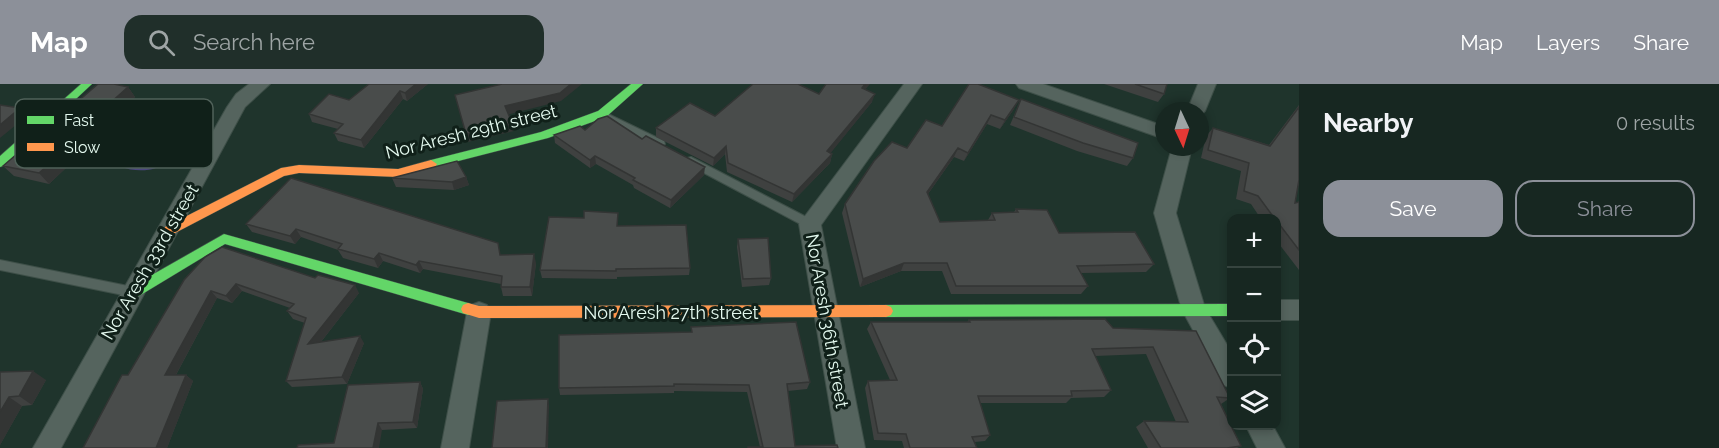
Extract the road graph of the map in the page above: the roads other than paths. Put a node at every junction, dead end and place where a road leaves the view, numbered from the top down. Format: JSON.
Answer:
{"nodes":[{"id":1,"x":87,"y":84,"type":"edge"},
{"id":2,"x":261,"y":84,"type":"edge"},
{"id":3,"x":638,"y":84,"type":"edge"},
{"id":4,"x":914,"y":84,"type":"edge"},
{"id":5,"x":1025,"y":84,"type":"edge"},
{"id":6,"x":1207,"y":84,"type":"edge"},
{"id":7,"x":71,"y":99,"type":"edge"},
{"id":8,"x":1200,"y":102,"type":"edge"},
{"id":9,"x":602,"y":114,"type":"junction"},
{"id":10,"x":1155,"y":130,"type":"edge"},
{"id":11,"x":15,"y":150,"type":"edge"},
{"id":12,"x":213,"y":151,"type":"edge"},
{"id":13,"x":1180,"y":156,"type":"edge"},
{"id":14,"x":0,"y":164,"type":"edge"},
{"id":15,"x":204,"y":168,"type":"edge"},
{"id":16,"x":810,"y":224,"type":"junction"},
{"id":17,"x":170,"y":230,"type":"junction"},
{"id":18,"x":0,"y":265,"type":"edge"},
{"id":19,"x":134,"y":292,"type":"junction"},
{"id":20,"x":1194,"y":310,"type":"junction"},
{"id":21,"x":1227,"y":310,"type":"edge"},
{"id":22,"x":1281,"y":310,"type":"edge"},
{"id":23,"x":1299,"y":310,"type":"edge"},
{"id":24,"x":479,"y":312,"type":"junction"},
{"id":25,"x":825,"y":313,"type":"junction"},
{"id":26,"x":1231,"y":376,"type":"edge"},
{"id":27,"x":1260,"y":430,"type":"edge"},
{"id":28,"x":47,"y":448,"type":"edge"},
{"id":29,"x":455,"y":448,"type":"edge"},
{"id":30,"x":851,"y":448,"type":"edge"},
{"id":31,"x":1271,"y":448,"type":"edge"}],
"edges":[{"from":1,"to":7,"type":"street"},
{"from":2,"to":12,"type":"street","name":"Nor Aresh 33rd street"},
{"from":3,"to":9,"type":"street","name":"Nor Aresh 29th street"},
{"from":4,"to":16,"type":"street","name":"Nor Aresh 36th street"},
{"from":5,"to":10,"type":"street"},
{"from":6,"to":8,"type":"street"},
{"from":9,"to":16,"type":"lane"},
{"from":9,"to":17,"type":"street","name":"Nor Aresh 29th street"},
{"from":11,"to":14,"type":"street"},
{"from":13,"to":20,"type":"street"},
{"from":15,"to":17,"type":"street","name":"Nor Aresh 33rd street"},
{"from":16,"to":25,"type":"street","name":"Nor Aresh 36th street"},
{"from":17,"to":19,"type":"street","name":"Nor Aresh 33rd street"},
{"from":18,"to":19,"type":"lane"},
{"from":19,"to":24,"type":"street","name":"Nor Aresh 27th street"},
{"from":19,"to":28,"type":"street","name":"Nor Aresh 33rd street"},
{"from":20,"to":21,"type":"street","name":"Nor Aresh 27th street"},
{"from":20,"to":25,"type":"street","name":"Nor Aresh 27th street"},
{"from":20,"to":26,"type":"street"},
{"from":22,"to":23,"type":"street"},
{"from":24,"to":25,"type":"street","name":"Nor Aresh 27th street"},
{"from":24,"to":29,"type":"street"},
{"from":25,"to":30,"type":"street","name":"Nor Aresh 36th street"},
{"from":27,"to":31,"type":"street"}]}
